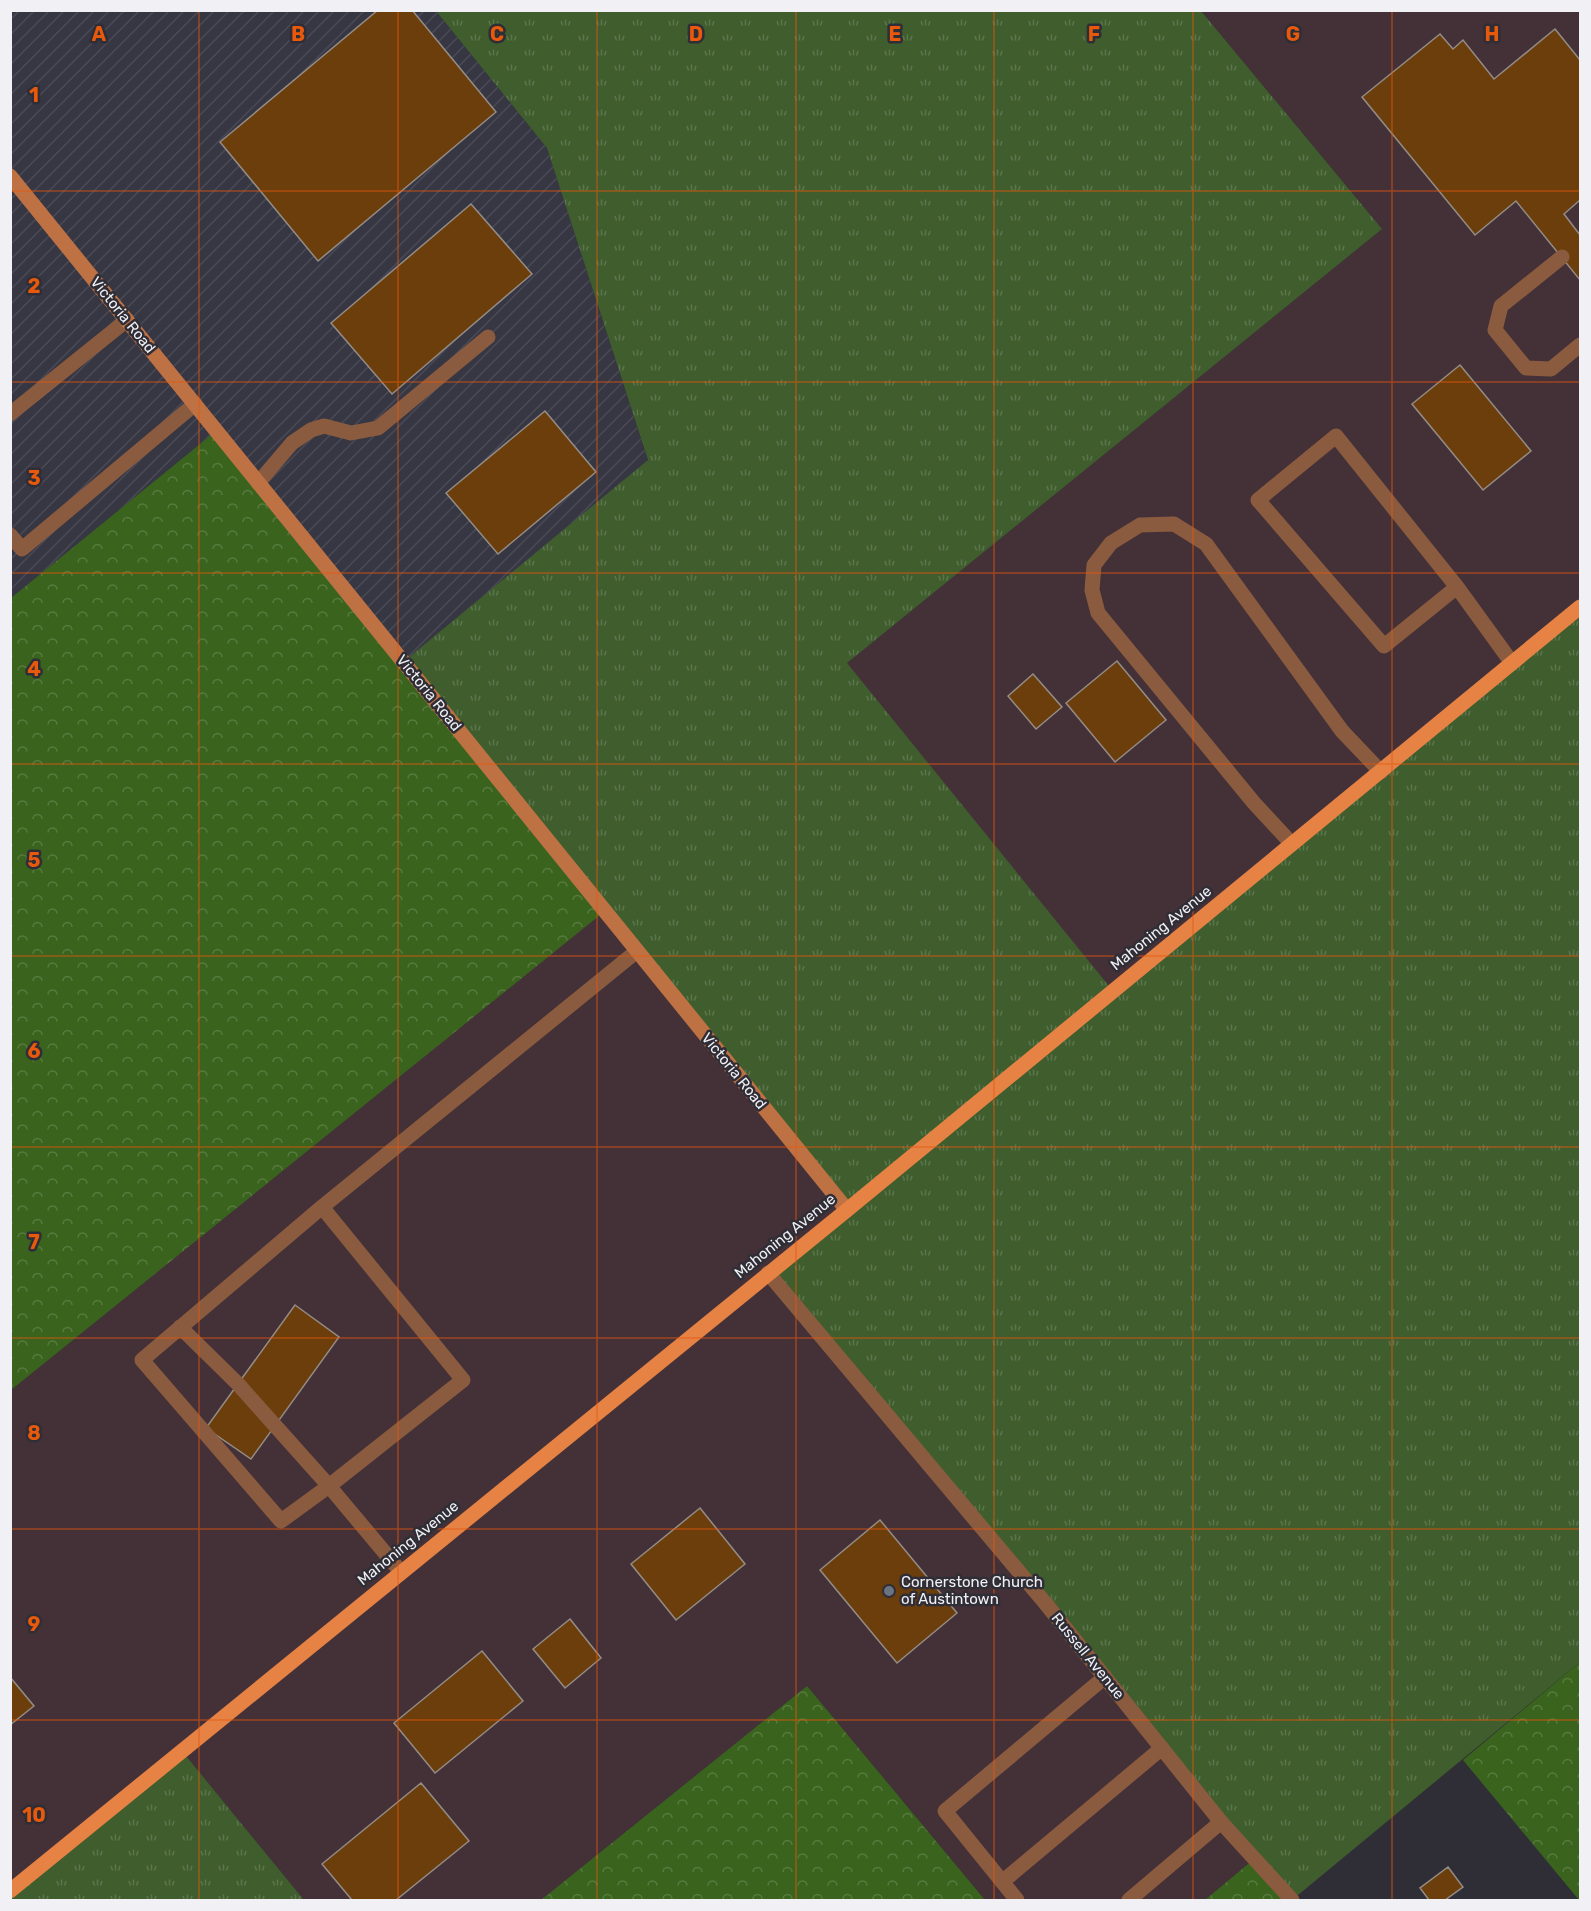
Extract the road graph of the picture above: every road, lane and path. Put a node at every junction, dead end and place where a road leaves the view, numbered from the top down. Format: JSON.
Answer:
{"nodes":[{"id":1,"x":10,"y":176,"type":"edge"},
{"id":2,"x":1562,"y":257,"type":"dead end"},
{"id":3,"x":127,"y":320,"type":"junction"},
{"id":4,"x":488,"y":337,"type":"dead end"},
{"id":5,"x":1581,"y":345,"type":"edge"},
{"id":6,"x":195,"y":404,"type":"junction"},
{"id":7,"x":10,"y":414,"type":"edge"},
{"id":8,"x":258,"y":483,"type":"junction"},
{"id":9,"x":10,"y":535,"type":"edge"},
{"id":10,"x":16,"y":553,"type":"edge"},
{"id":11,"x":1457,"y":587,"type":"junction"},
{"id":12,"x":1581,"y":607,"type":"edge"},
{"id":13,"x":1512,"y":663,"type":"junction"},
{"id":14,"x":1381,"y":772,"type":"junction"},
{"id":15,"x":1292,"y":844,"type":"junction"},
{"id":16,"x":638,"y":951,"type":"junction"},
{"id":17,"x":322,"y":1207,"type":"junction"},
{"id":18,"x":847,"y":1210,"type":"junction"},
{"id":19,"x":768,"y":1273,"type":"junction"},
{"id":20,"x":180,"y":1326,"type":"junction"},
{"id":21,"x":329,"y":1486,"type":"junction"},
{"id":22,"x":401,"y":1572,"type":"junction"},
{"id":23,"x":1105,"y":1677,"type":"junction"},
{"id":24,"x":1162,"y":1748,"type":"junction"},
{"id":25,"x":1221,"y":1822,"type":"junction"},
{"id":26,"x":1002,"y":1882,"type":"junction"},
{"id":27,"x":10,"y":1891,"type":"edge"},
{"id":28,"x":1017,"y":1900,"type":"edge"},
{"id":29,"x":1129,"y":1900,"type":"edge"},
{"id":30,"x":1292,"y":1900,"type":"edge"}],
"edges":[{"from":1,"to":3,"type":"street","name":"Victoria Road"},
{"from":2,"to":5,"type":"street"},
{"from":3,"to":6,"type":"street","name":"Victoria Road"},
{"from":3,"to":7,"type":"street"},
{"from":4,"to":8,"type":"street"},
{"from":6,"to":8,"type":"street","name":"Victoria Road"},
{"from":6,"to":10,"type":"street"},
{"from":8,"to":16,"type":"street","name":"Victoria Road"},
{"from":9,"to":10,"type":"street"},
{"from":11,"to":11,"type":"street"},
{"from":11,"to":13,"type":"street"},
{"from":12,"to":13,"type":"main road","name":"Mahoning Avenue"},
{"from":13,"to":14,"type":"main road","name":"Mahoning Avenue"},
{"from":14,"to":15,"type":"main road","name":"Mahoning Avenue"},
{"from":14,"to":15,"type":"street"},
{"from":15,"to":18,"type":"main road","name":"Mahoning Avenue"},
{"from":16,"to":17,"type":"street"},
{"from":16,"to":18,"type":"street","name":"Victoria Road"},
{"from":17,"to":20,"type":"street"},
{"from":17,"to":21,"type":"street"},
{"from":18,"to":19,"type":"main road","name":"Mahoning Avenue"},
{"from":19,"to":22,"type":"main road","name":"Mahoning Avenue"},
{"from":19,"to":23,"type":"street","name":"Russell Avenue"},
{"from":20,"to":21,"type":"street"},
{"from":20,"to":21,"type":"street"},
{"from":21,"to":22,"type":"street"},
{"from":22,"to":27,"type":"main road","name":"Mahoning Avenue"},
{"from":23,"to":24,"type":"street","name":"Russell Avenue"},
{"from":23,"to":26,"type":"street"},
{"from":24,"to":25,"type":"street","name":"Russell Avenue"},
{"from":24,"to":26,"type":"street"},
{"from":25,"to":29,"type":"street"},
{"from":25,"to":30,"type":"street","name":"Russell Avenue"},
{"from":26,"to":28,"type":"street"}]}
